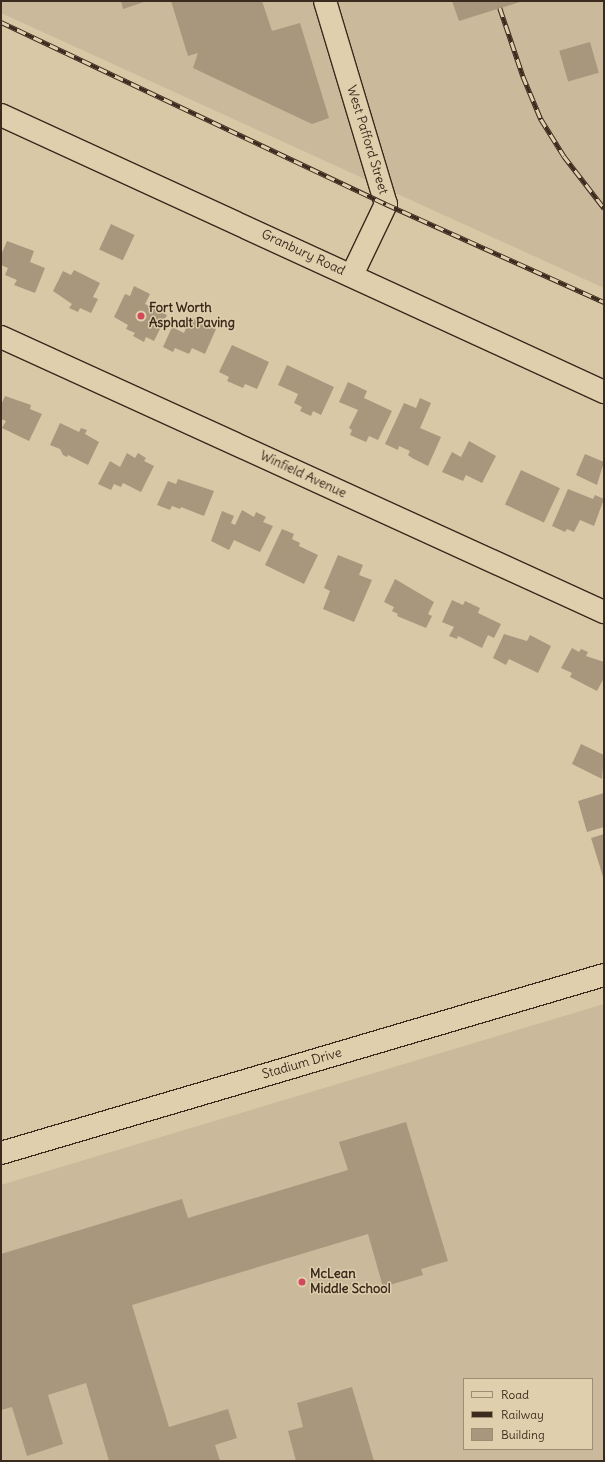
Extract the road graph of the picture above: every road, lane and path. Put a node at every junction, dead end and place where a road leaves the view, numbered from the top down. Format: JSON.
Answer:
{"nodes":[{"id":1,"x":325,"y":1,"type":"edge"},
{"id":2,"x":1,"y":115,"type":"edge"},
{"id":3,"x":352,"y":275,"type":"junction"},
{"id":4,"x":1,"y":337,"type":"edge"},
{"id":5,"x":604,"y":392,"type":"edge"},
{"id":6,"x":604,"y":612,"type":"edge"},
{"id":7,"x":604,"y":975,"type":"edge"},
{"id":8,"x":1,"y":1153,"type":"edge"}],
"edges":[{"from":1,"to":3,"type":"street","name":"West Pafford Street"},
{"from":2,"to":3,"type":"street","name":"Granbury Road"},
{"from":3,"to":5,"type":"street","name":"Granbury Road"},
{"from":4,"to":6,"type":"street","name":"Winfield Avenue"},
{"from":7,"to":8,"type":"street","name":"Stadium Drive"}]}
